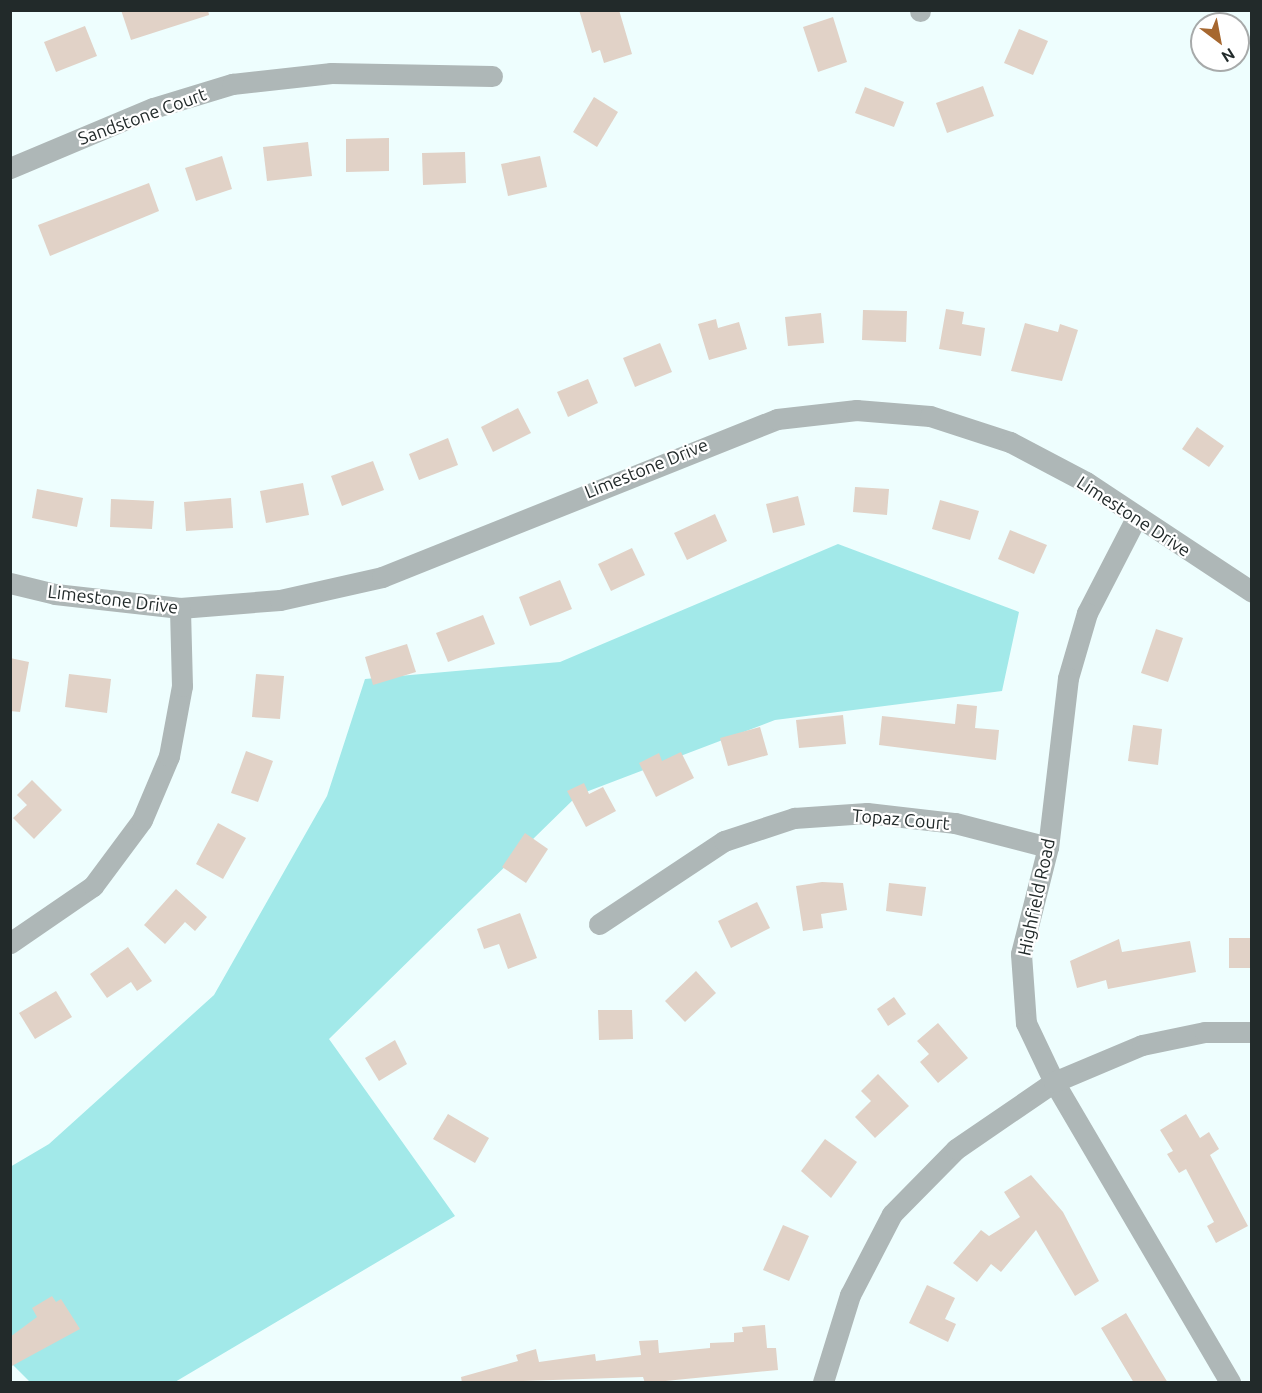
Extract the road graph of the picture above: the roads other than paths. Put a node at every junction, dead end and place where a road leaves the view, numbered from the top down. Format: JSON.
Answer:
{"nodes":[{"id":1,"x":492,"y":76,"type":"dead end"},
{"id":2,"x":10,"y":168,"type":"edge"},
{"id":3,"x":1136,"y":518,"type":"junction"},
{"id":4,"x":10,"y":583,"type":"edge"},
{"id":5,"x":1251,"y":592,"type":"edge"},
{"id":6,"x":180,"y":608,"type":"junction"},
{"id":7,"x":1048,"y":847,"type":"junction"},
{"id":8,"x":599,"y":924,"type":"dead end"},
{"id":9,"x":10,"y":942,"type":"edge"},
{"id":10,"x":1251,"y":1032,"type":"edge"},
{"id":11,"x":1054,"y":1082,"type":"junction"},
{"id":12,"x":823,"y":1383,"type":"edge"},
{"id":13,"x":1230,"y":1383,"type":"edge"}],
"edges":[{"from":1,"to":2,"type":"street","name":"Sandstone Court"},
{"from":3,"to":5,"type":"street","name":"Limestone Drive"},
{"from":3,"to":6,"type":"street","name":"Limestone Drive"},
{"from":3,"to":7,"type":"street","name":"Highfield Road"},
{"from":4,"to":6,"type":"street","name":"Limestone Drive"},
{"from":6,"to":9,"type":"street"},
{"from":7,"to":8,"type":"street","name":"Topaz Court"},
{"from":7,"to":11,"type":"street","name":"Highfield Road"},
{"from":10,"to":11,"type":"street"},
{"from":11,"to":12,"type":"street"},
{"from":11,"to":13,"type":"street","name":"Highfield Road"}]}
